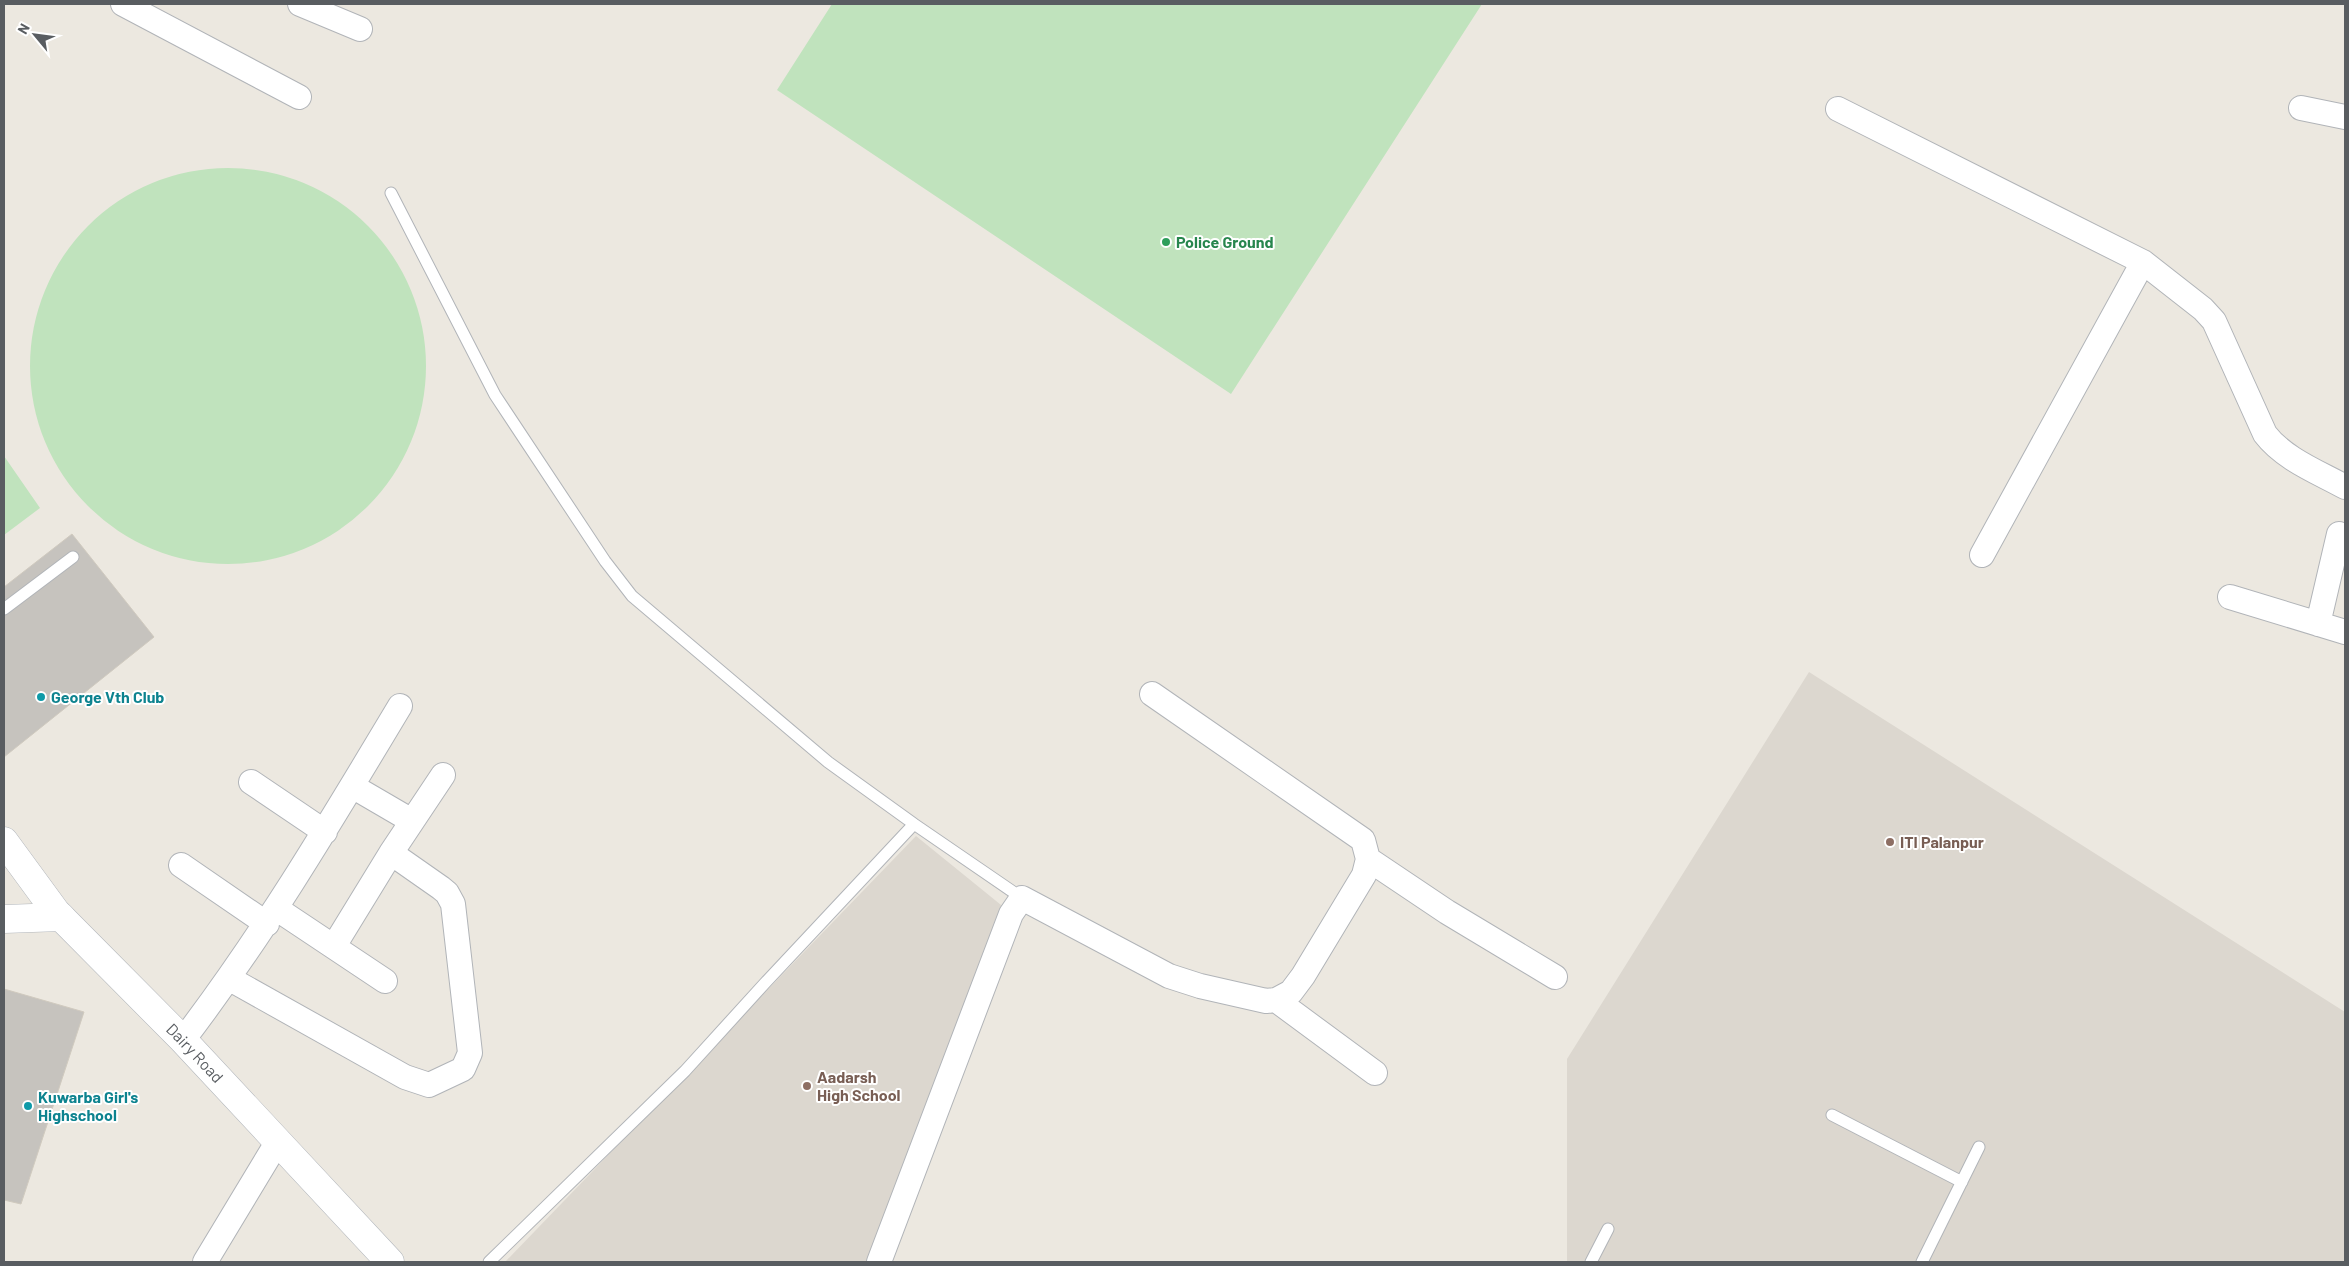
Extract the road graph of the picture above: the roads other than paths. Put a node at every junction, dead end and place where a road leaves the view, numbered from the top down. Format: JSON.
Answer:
{"nodes":[{"id":1,"x":123,"y":4,"type":"edge"},
{"id":2,"x":300,"y":4,"type":"edge"},
{"id":3,"x":360,"y":29,"type":"dead end"},
{"id":4,"x":299,"y":97,"type":"dead end"},
{"id":5,"x":2301,"y":108,"type":"dead end"},
{"id":6,"x":1838,"y":109,"type":"dead end"},
{"id":7,"x":2345,"y":117,"type":"edge"},
{"id":8,"x":391,"y":193,"type":"dead end"},
{"id":9,"x":2143,"y":262,"type":"junction"},
{"id":10,"x":2345,"y":487,"type":"edge"},
{"id":11,"x":2339,"y":534,"type":"dead end"},
{"id":12,"x":1982,"y":555,"type":"dead end"},
{"id":13,"x":73,"y":557,"type":"dead end"},
{"id":14,"x":2230,"y":597,"type":"dead end"},
{"id":15,"x":4,"y":609,"type":"edge"},
{"id":16,"x":2318,"y":624,"type":"junction"},
{"id":17,"x":2345,"y":632,"type":"edge"},
{"id":18,"x":1152,"y":694,"type":"dead end"},
{"id":19,"x":400,"y":706,"type":"dead end"},
{"id":20,"x":443,"y":775,"type":"dead end"},
{"id":21,"x":251,"y":782,"type":"dead end"},
{"id":22,"x":352,"y":786,"type":"junction"},
{"id":23,"x":412,"y":821,"type":"junction"},
{"id":24,"x":914,"y":824,"type":"junction"},
{"id":25,"x":325,"y":832,"type":"junction"},
{"id":26,"x":4,"y":841,"type":"edge"},
{"id":27,"x":391,"y":853,"type":"junction"},
{"id":28,"x":1368,"y":859,"type":"junction"},
{"id":29,"x":181,"y":865,"type":"dead end"},
{"id":30,"x":1022,"y":898,"type":"junction"},
{"id":31,"x":272,"y":916,"type":"junction"},
{"id":32,"x":61,"y":917,"type":"junction"},
{"id":33,"x":4,"y":919,"type":"edge"},
{"id":34,"x":334,"y":946,"type":"junction"},
{"id":35,"x":1554,"y":977,"type":"dead end"},
{"id":36,"x":230,"y":979,"type":"junction"},
{"id":37,"x":385,"y":982,"type":"dead end"},
{"id":38,"x":1276,"y":1000,"type":"junction"},
{"id":39,"x":183,"y":1040,"type":"junction"},
{"id":40,"x":1375,"y":1073,"type":"dead end"},
{"id":41,"x":1832,"y":1115,"type":"dead end"},
{"id":42,"x":278,"y":1141,"type":"junction"},
{"id":43,"x":1979,"y":1147,"type":"dead end"},
{"id":44,"x":1962,"y":1182,"type":"junction"},
{"id":45,"x":1608,"y":1229,"type":"dead end"},
{"id":46,"x":205,"y":1262,"type":"edge"},
{"id":47,"x":390,"y":1262,"type":"edge"},
{"id":48,"x":489,"y":1262,"type":"edge"},
{"id":49,"x":879,"y":1262,"type":"edge"},
{"id":50,"x":1591,"y":1262,"type":"edge"},
{"id":51,"x":1922,"y":1262,"type":"edge"}],
"edges":[{"from":1,"to":4,"type":"street"},
{"from":2,"to":3,"type":"street"},
{"from":5,"to":7,"type":"street"},
{"from":6,"to":9,"type":"street"},
{"from":8,"to":24,"type":"lane"},
{"from":9,"to":10,"type":"street"},
{"from":9,"to":12,"type":"street"},
{"from":11,"to":16,"type":"street"},
{"from":13,"to":15,"type":"lane"},
{"from":14,"to":16,"type":"street"},
{"from":16,"to":17,"type":"street"},
{"from":18,"to":28,"type":"street"},
{"from":19,"to":22,"type":"street"},
{"from":20,"to":23,"type":"street"},
{"from":21,"to":25,"type":"street"},
{"from":22,"to":23,"type":"street"},
{"from":22,"to":25,"type":"street"},
{"from":23,"to":27,"type":"street"},
{"from":24,"to":30,"type":"lane"},
{"from":24,"to":48,"type":"lane"},
{"from":25,"to":31,"type":"street"},
{"from":26,"to":32,"type":"street","name":"Dairy Road"},
{"from":27,"to":34,"type":"street"},
{"from":27,"to":36,"type":"street"},
{"from":28,"to":35,"type":"street"},
{"from":28,"to":38,"type":"street"},
{"from":29,"to":31,"type":"street"},
{"from":30,"to":38,"type":"street"},
{"from":30,"to":49,"type":"street"},
{"from":31,"to":34,"type":"street"},
{"from":31,"to":36,"type":"street"},
{"from":32,"to":33,"type":"street"},
{"from":32,"to":39,"type":"street","name":"Dairy Road"},
{"from":34,"to":37,"type":"street"},
{"from":36,"to":39,"type":"street"},
{"from":38,"to":40,"type":"street"},
{"from":39,"to":42,"type":"street","name":"Dairy Road"},
{"from":41,"to":44,"type":"lane"},
{"from":42,"to":46,"type":"street"},
{"from":42,"to":47,"type":"street","name":"Dairy Road"},
{"from":43,"to":44,"type":"lane"},
{"from":44,"to":51,"type":"lane"},
{"from":45,"to":50,"type":"lane"}]}
